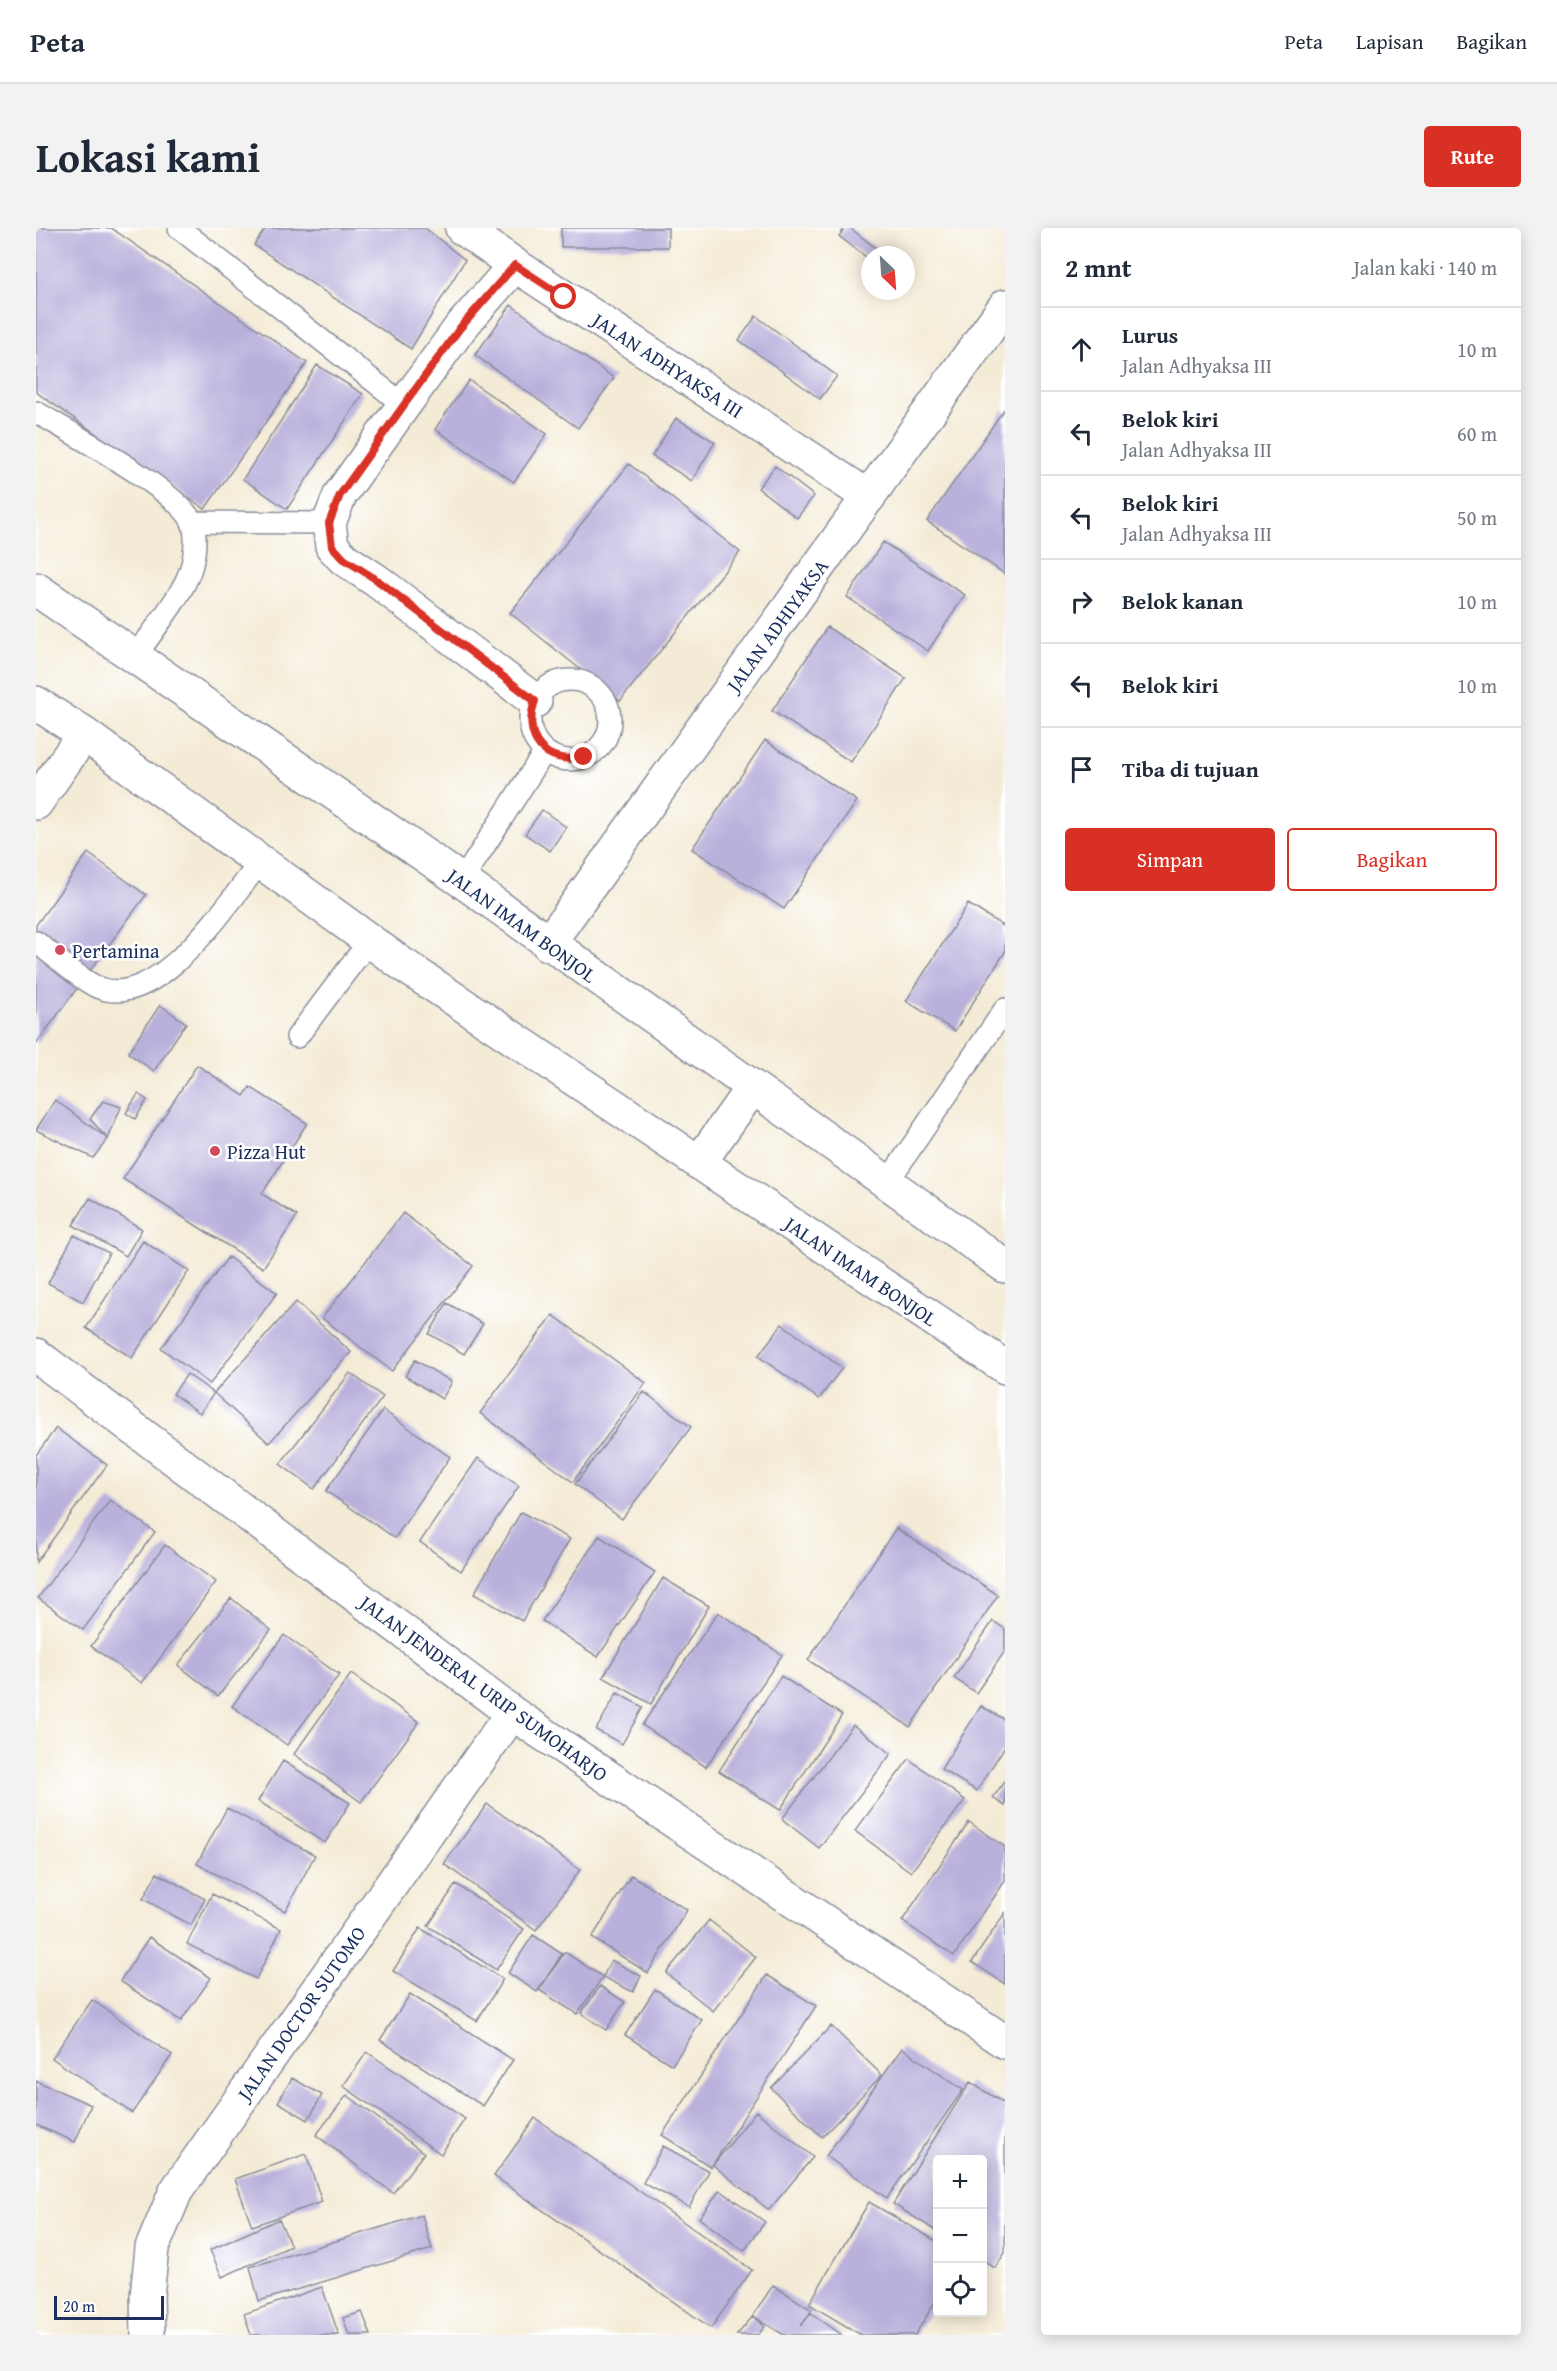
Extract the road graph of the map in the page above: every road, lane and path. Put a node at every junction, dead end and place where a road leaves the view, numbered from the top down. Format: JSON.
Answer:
{"nodes":[{"id":1,"x":180,"y":228,"type":"edge"},
{"id":2,"x":462,"y":228,"type":"edge"},
{"id":3,"x":515,"y":265,"type":"junction"},
{"id":4,"x":1005,"y":306,"type":"edge"},
{"id":5,"x":404,"y":405,"type":"junction"},
{"id":6,"x":36,"y":412,"type":"edge"},
{"id":7,"x":869,"y":497,"type":"junction"},
{"id":8,"x":192,"y":522,"type":"junction"},
{"id":9,"x":329,"y":523,"type":"junction"},
{"id":10,"x":36,"y":589,"type":"edge"},
{"id":11,"x":135,"y":657,"type":"junction"},
{"id":12,"x":535,"y":701,"type":"junction"},
{"id":13,"x":36,"y":703,"type":"edge"},
{"id":14,"x":84,"y":734,"type":"junction"},
{"id":15,"x":545,"y":751,"type":"junction"},
{"id":16,"x":36,"y":803,"type":"edge"},
{"id":17,"x":261,"y":861,"type":"junction"},
{"id":18,"x":462,"y":881,"type":"junction"},
{"id":19,"x":370,"y":940,"type":"junction"},
{"id":20,"x":36,"y":942,"type":"edge"},
{"id":21,"x":548,"y":944,"type":"junction"},
{"id":22,"x":1005,"y":1009,"type":"edge"},
{"id":23,"x":297,"y":1037,"type":"dead end"},
{"id":24,"x":752,"y":1088,"type":"junction"},
{"id":25,"x":699,"y":1163,"type":"junction"},
{"id":26,"x":887,"y":1183,"type":"junction"},
{"id":27,"x":1005,"y":1266,"type":"edge"},
{"id":28,"x":36,"y":1355,"type":"edge"},
{"id":29,"x":1005,"y":1367,"type":"edge"},
{"id":30,"x":512,"y":1713,"type":"junction"},
{"id":31,"x":1005,"y":2042,"type":"edge"},
{"id":32,"x":148,"y":2335,"type":"edge"}],
"edges":[{"from":1,"to":5,"type":"lane"},
{"from":2,"to":3,"type":"main road","name":"JALAN ADHYAKSA III"},
{"from":3,"to":5,"type":"main road"},
{"from":3,"to":7,"type":"main road","name":"JALAN ADHYAKSA III"},
{"from":4,"to":7,"type":"main road","name":"JALAN ADHIYAKSA"},
{"from":5,"to":9,"type":"main road"},
{"from":6,"to":8,"type":"lane"},
{"from":7,"to":21,"type":"main road","name":"JALAN ADHIYAKSA"},
{"from":8,"to":9,"type":"lane"},
{"from":8,"to":11,"type":"lane"},
{"from":9,"to":12,"type":"main road"},
{"from":10,"to":11,"type":"main road","name":"JALAN IMAM BONJOL"},
{"from":11,"to":18,"type":"main road","name":"JALAN IMAM BONJOL"},
{"from":12,"to":15,"type":"lane"},
{"from":12,"to":15,"type":"lane"},
{"from":13,"to":14,"type":"main road","name":"JALAN IMAM BONJOL"},
{"from":14,"to":16,"type":"main road"},
{"from":14,"to":17,"type":"main road","name":"JALAN IMAM BONJOL"},
{"from":15,"to":18,"type":"lane"},
{"from":17,"to":19,"type":"main road","name":"JALAN IMAM BONJOL"},
{"from":17,"to":20,"type":"lane"},
{"from":18,"to":21,"type":"main road","name":"JALAN IMAM BONJOL"},
{"from":19,"to":23,"type":"lane"},
{"from":19,"to":25,"type":"main road","name":"JALAN IMAM BONJOL"},
{"from":21,"to":24,"type":"main road","name":"JALAN IMAM BONJOL"},
{"from":22,"to":26,"type":"lane"},
{"from":24,"to":25,"type":"main road"},
{"from":24,"to":26,"type":"main road","name":"JALAN IMAM BONJOL"},
{"from":25,"to":29,"type":"main road","name":"JALAN IMAM BONJOL"},
{"from":26,"to":27,"type":"main road","name":"JALAN IMAM BONJOL"},
{"from":28,"to":30,"type":"main road","name":"JALAN JENDERAL URIP SUMOHARJO"},
{"from":30,"to":31,"type":"main road","name":"JALAN JENDERAL URIP SUMOHARJO"},
{"from":30,"to":32,"type":"main road","name":"JALAN DOCTOR SUTOMO"}]}
